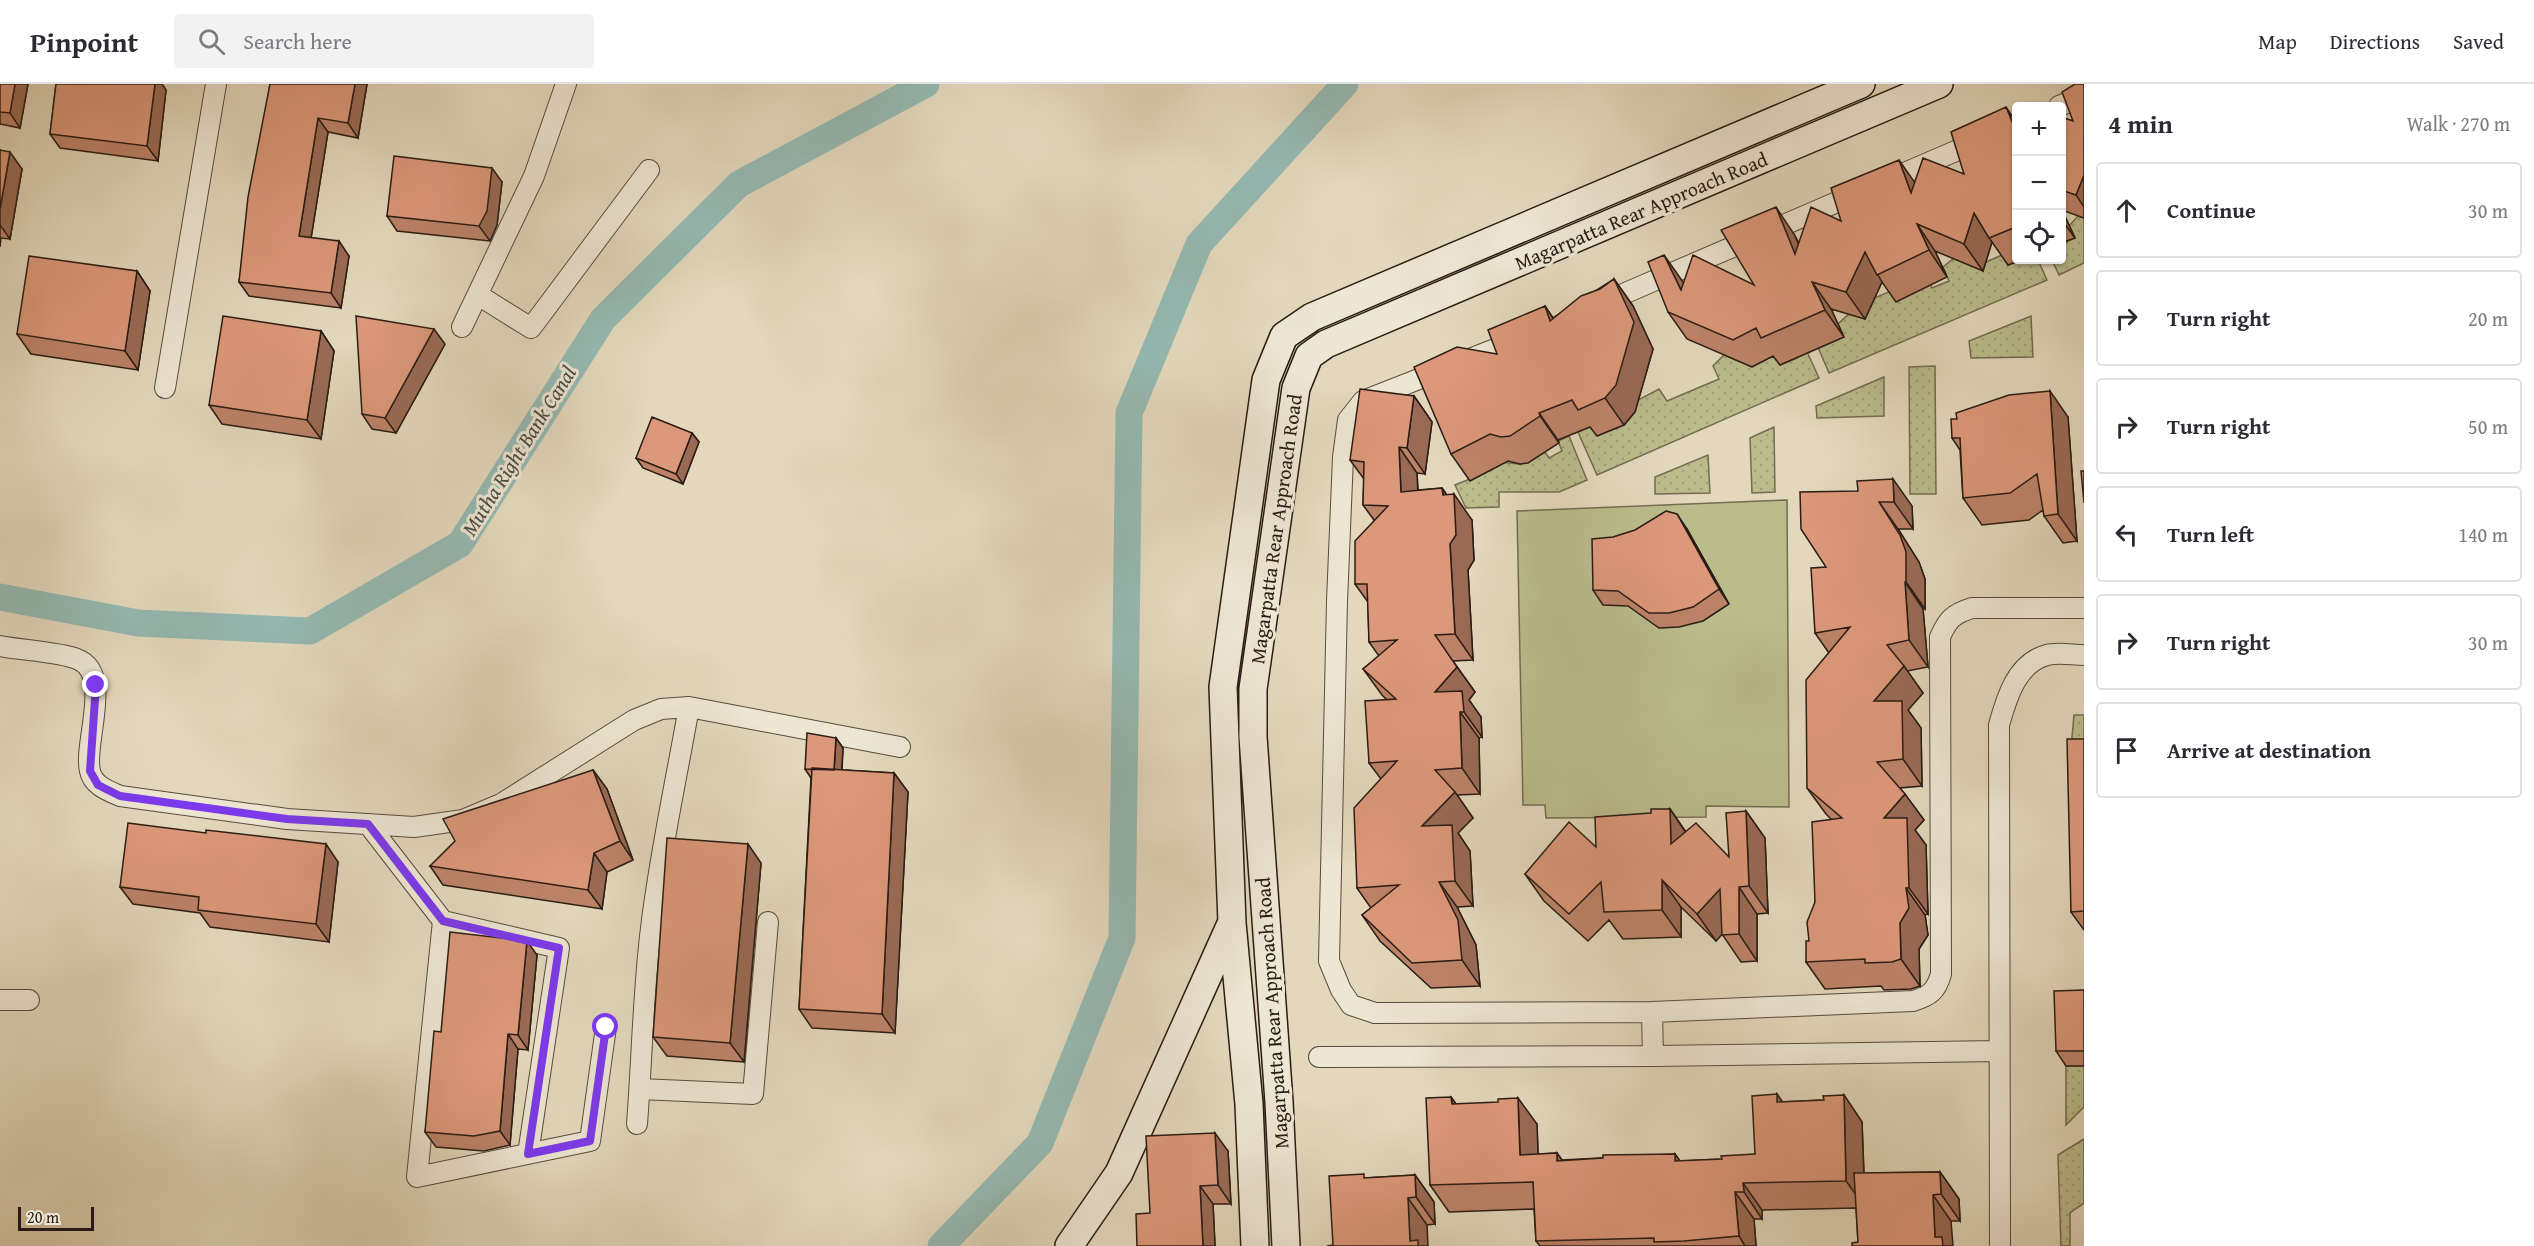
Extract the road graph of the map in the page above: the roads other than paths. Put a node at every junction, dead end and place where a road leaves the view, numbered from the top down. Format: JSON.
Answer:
{"nodes":[{"id":1,"x":216,"y":84,"type":"edge"},
{"id":2,"x":566,"y":84,"type":"edge"},
{"id":3,"x":1861,"y":84,"type":"edge"},
{"id":4,"x":1939,"y":84,"type":"edge"},
{"id":5,"x":2084,"y":96,"type":"edge"},
{"id":6,"x":2066,"y":103,"type":"edge"},
{"id":7,"x":2012,"y":127,"type":"edge"},
{"id":8,"x":649,"y":170,"type":"dead end"},
{"id":9,"x":478,"y":295,"type":"junction"},
{"id":10,"x":1579,"y":313,"type":"edge"},
{"id":11,"x":462,"y":327,"type":"dead end"},
{"id":12,"x":1536,"y":332,"type":"edge"},
{"id":13,"x":165,"y":388,"type":"dead end"},
{"id":14,"x":2084,"y":608,"type":"edge"},
{"id":15,"x":0,"y":646,"type":"edge"},
{"id":16,"x":2084,"y":655,"type":"edge"},
{"id":17,"x":689,"y":707,"type":"junction"},
{"id":18,"x":900,"y":747,"type":"dead end"},
{"id":19,"x":368,"y":824,"type":"junction"},
{"id":20,"x":1264,"y":886,"type":"junction"},
{"id":21,"x":443,"y":921,"type":"junction"},
{"id":22,"x":768,"y":922,"type":"dead end"},
{"id":23,"x":1232,"y":923,"type":"junction"},
{"id":24,"x":0,"y":1000,"type":"edge"},
{"id":25,"x":28,"y":1000,"type":"dead end"},
{"id":26,"x":1652,"y":1012,"type":"junction"},
{"id":27,"x":606,"y":1027,"type":"dead end"},
{"id":28,"x":1998,"y":1051,"type":"junction"},
{"id":29,"x":1653,"y":1056,"type":"junction"},
{"id":30,"x":1319,"y":1057,"type":"dead end"},
{"id":31,"x":640,"y":1089,"type":"junction"},
{"id":32,"x":637,"y":1124,"type":"dead end"},
{"id":33,"x":528,"y":1154,"type":"junction"},
{"id":34,"x":1069,"y":1246,"type":"edge"},
{"id":35,"x":1255,"y":1246,"type":"edge"},
{"id":36,"x":1286,"y":1246,"type":"edge"},
{"id":37,"x":2000,"y":1246,"type":"edge"}],
"edges":[{"from":1,"to":13,"type":"street"},
{"from":2,"to":9,"type":"street"},
{"from":3,"to":23,"type":"street","name":"Magarpatta Rear Approach Road"},
{"from":4,"to":20,"type":"street","name":"Magarpatta Rear Approach Road"},
{"from":5,"to":6,"type":"street"},
{"from":7,"to":10,"type":"street"},
{"from":8,"to":9,"type":"street"},
{"from":9,"to":11,"type":"street"},
{"from":12,"to":26,"type":"street"},
{"from":14,"to":26,"type":"street"},
{"from":15,"to":19,"type":"street"},
{"from":16,"to":28,"type":"street"},
{"from":17,"to":18,"type":"street"},
{"from":17,"to":19,"type":"street"},
{"from":17,"to":31,"type":"street"},
{"from":19,"to":21,"type":"street"},
{"from":20,"to":23,"type":"street"},
{"from":20,"to":36,"type":"street","name":"Magarpatta Rear Approach Road"},
{"from":21,"to":33,"type":"street"},
{"from":21,"to":33,"type":"street"},
{"from":22,"to":31,"type":"street"},
{"from":23,"to":34,"type":"street"},
{"from":23,"to":35,"type":"street","name":"Magarpatta Rear Approach Road"},
{"from":24,"to":25,"type":"street"},
{"from":26,"to":29,"type":"street"},
{"from":27,"to":33,"type":"street"},
{"from":28,"to":29,"type":"street"},
{"from":28,"to":37,"type":"street"},
{"from":29,"to":30,"type":"street"},
{"from":31,"to":32,"type":"street"}]}
